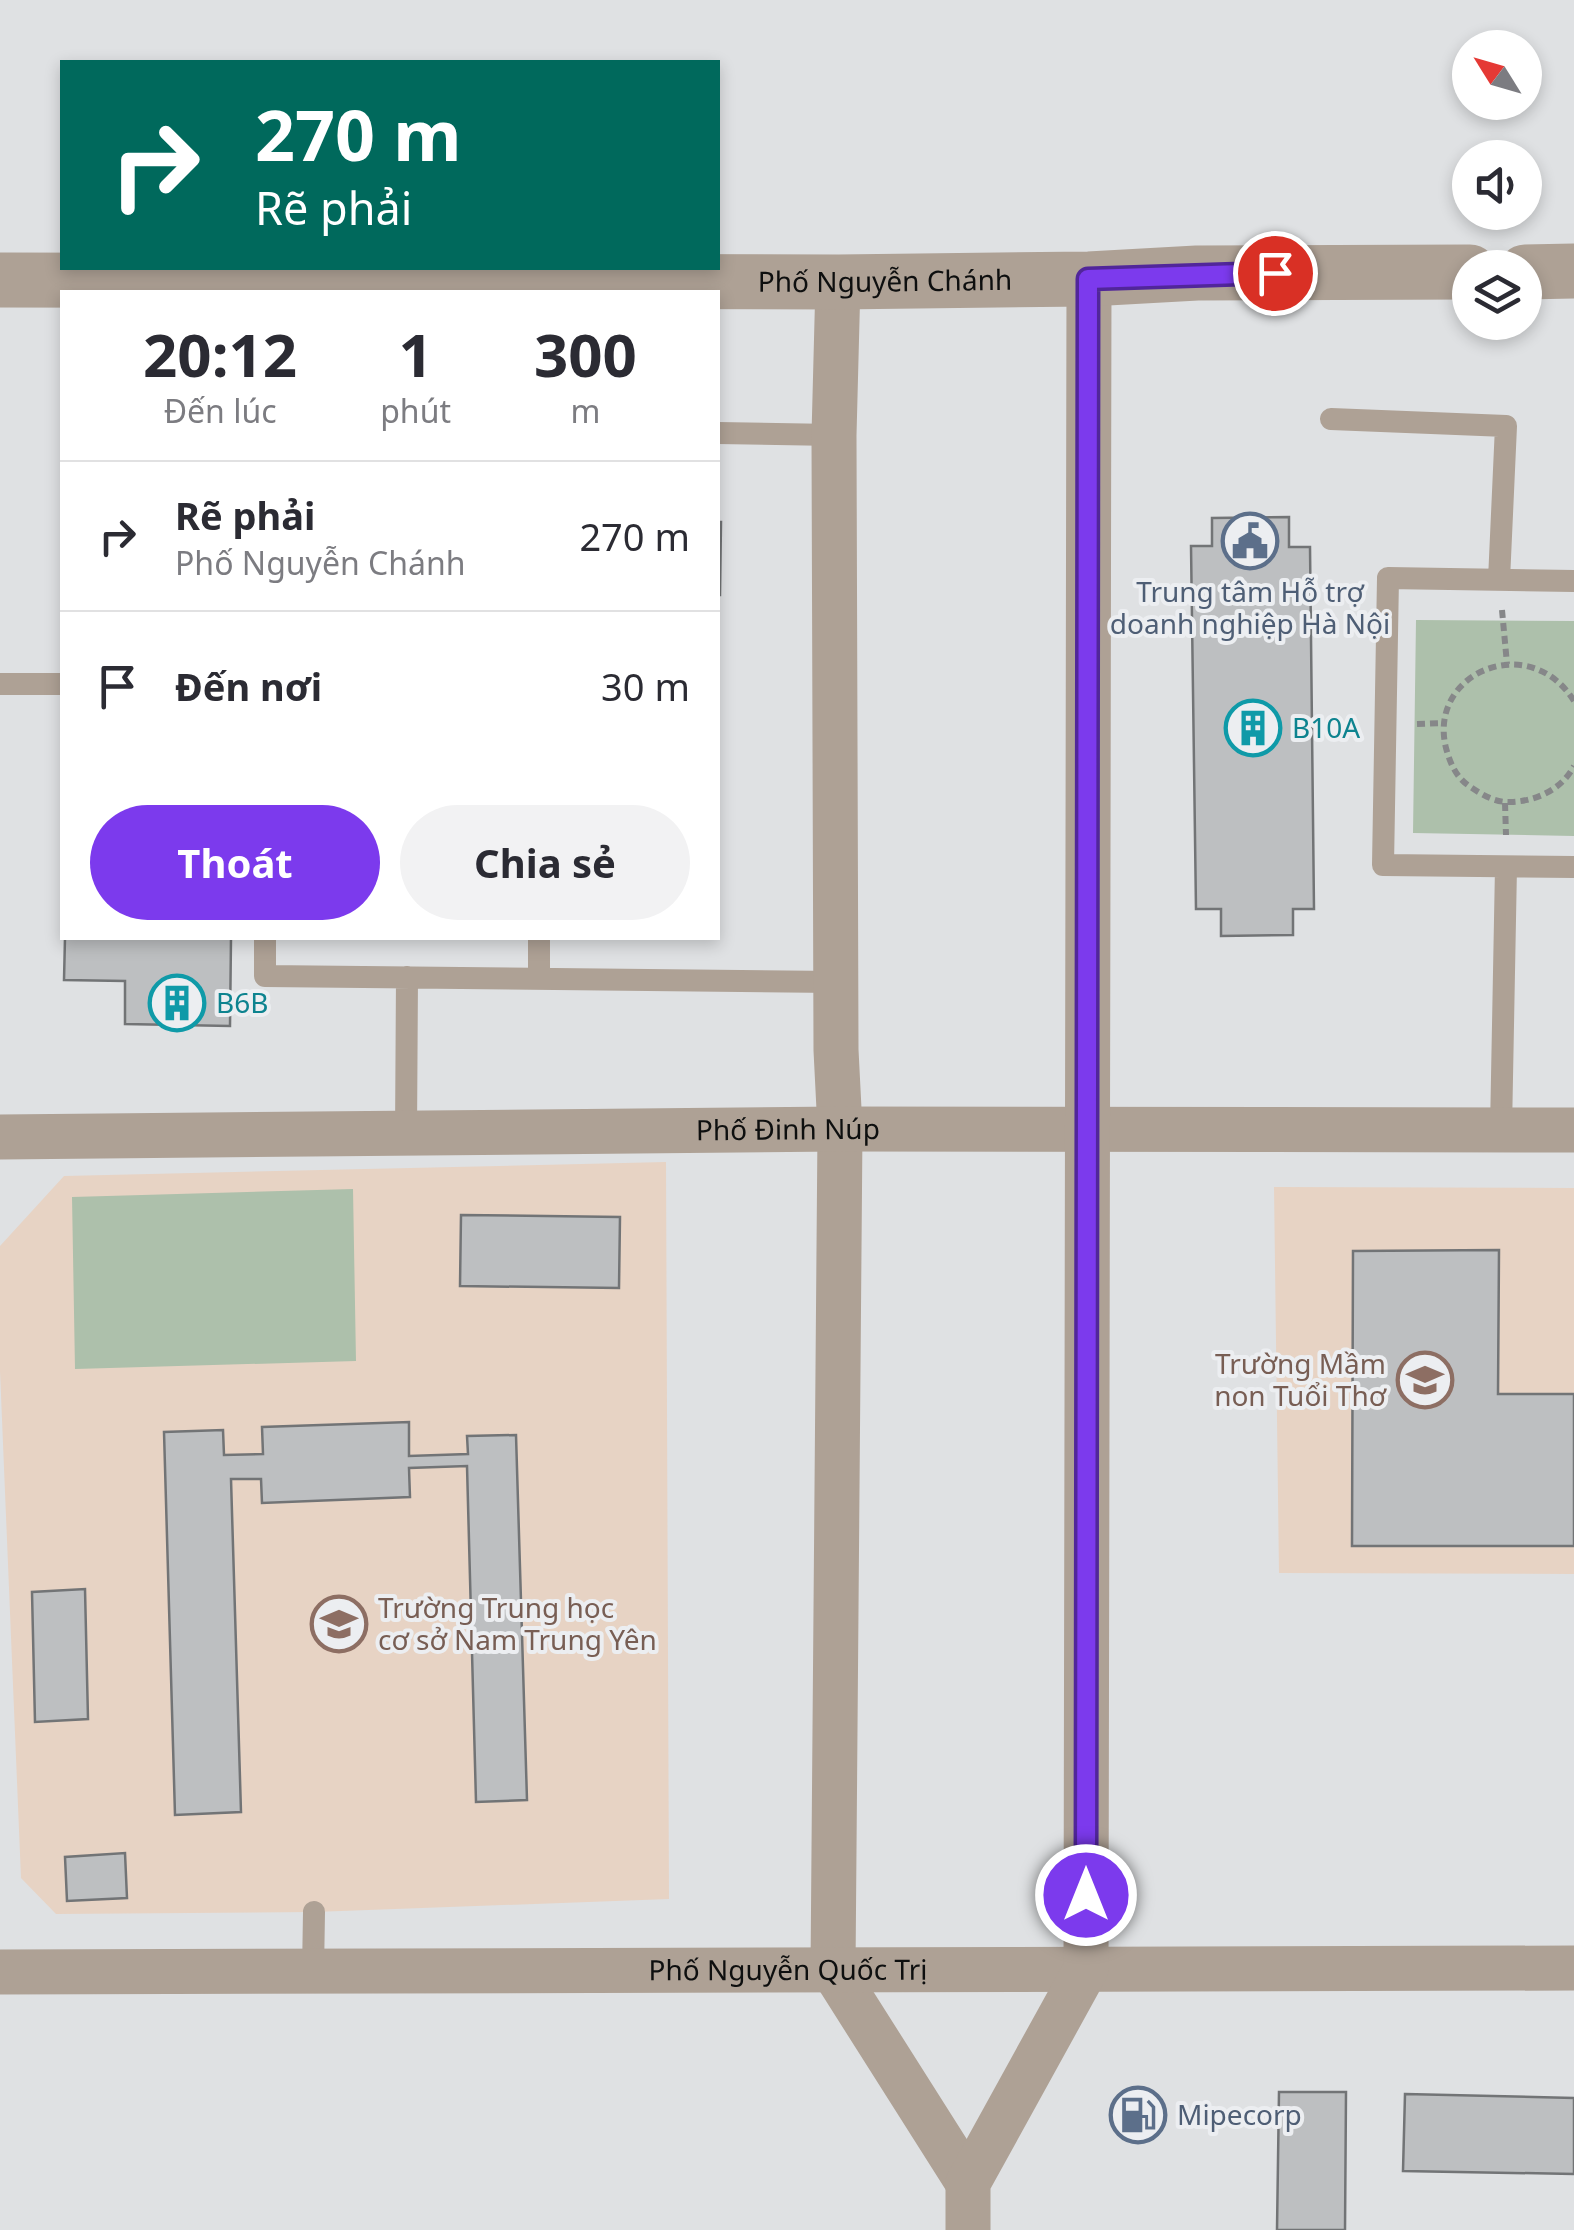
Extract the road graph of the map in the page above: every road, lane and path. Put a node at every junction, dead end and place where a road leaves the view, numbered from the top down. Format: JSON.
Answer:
{"nodes":[{"id":1,"x":1574,"y":271,"type":"edge"},
{"id":2,"x":1452,"y":272,"type":"edge"},
{"id":3,"x":1542,"y":272,"type":"edge"},
{"id":4,"x":1088,"y":279,"type":"junction"},
{"id":5,"x":0,"y":280,"type":"edge"},
{"id":6,"x":838,"y":282,"type":"junction"},
{"id":7,"x":1331,"y":418,"type":"dead end"},
{"id":8,"x":720,"y":434,"type":"edge"},
{"id":9,"x":834,"y":436,"type":"junction"},
{"id":10,"x":1499,"y":580,"type":"junction"},
{"id":11,"x":1574,"y":581,"type":"edge"},
{"id":12,"x":1507,"y":664,"type":"junction"},
{"id":13,"x":0,"y":684,"type":"edge"},
{"id":14,"x":60,"y":684,"type":"edge"},
{"id":15,"x":1574,"y":700,"type":"edge"},
{"id":16,"x":1574,"y":766,"type":"edge"},
{"id":17,"x":1506,"y":866,"type":"junction"},
{"id":18,"x":1574,"y":868,"type":"edge"},
{"id":19,"x":265,"y":940,"type":"edge"},
{"id":20,"x":539,"y":940,"type":"edge"},
{"id":21,"x":407,"y":977,"type":"junction"},
{"id":22,"x":540,"y":978,"type":"junction"},
{"id":23,"x":836,"y":982,"type":"junction"},
{"id":24,"x":840,"y":1129,"type":"junction"},
{"id":25,"x":1090,"y":1129,"type":"junction"},
{"id":26,"x":1501,"y":1130,"type":"junction"},
{"id":27,"x":1574,"y":1130,"type":"edge"},
{"id":28,"x":406,"y":1135,"type":"junction"},
{"id":29,"x":0,"y":1137,"type":"edge"},
{"id":30,"x":314,"y":1912,"type":"dead end"},
{"id":31,"x":1574,"y":1968,"type":"edge"},
{"id":32,"x":1086,"y":1969,"type":"junction"},
{"id":33,"x":832,"y":1970,"type":"junction"},
{"id":34,"x":0,"y":1972,"type":"edge"},
{"id":35,"x":313,"y":1972,"type":"junction"},
{"id":36,"x":968,"y":2183,"type":"junction"},
{"id":37,"x":968,"y":2230,"type":"edge"}],
"edges":[{"from":1,"to":3,"type":"street"},
{"from":2,"to":4,"type":"street","name":"Phố Nguyễn Chánh"},
{"from":4,"to":6,"type":"street","name":"Phố Nguyễn Chánh"},
{"from":4,"to":25,"type":"street"},
{"from":5,"to":6,"type":"street","name":"Phố Nguyễn Chánh"},
{"from":6,"to":9,"type":"street"},
{"from":7,"to":10,"type":"lane"},
{"from":8,"to":9,"type":"lane"},
{"from":9,"to":23,"type":"street"},
{"from":10,"to":11,"type":"lane"},
{"from":10,"to":12,"type":"path"},
{"from":10,"to":17,"type":"lane"},
{"from":12,"to":15,"type":"path"},
{"from":12,"to":16,"type":"path"},
{"from":13,"to":14,"type":"lane"},
{"from":17,"to":18,"type":"lane"},
{"from":17,"to":26,"type":"lane"},
{"from":19,"to":21,"type":"lane"},
{"from":20,"to":22,"type":"lane"},
{"from":21,"to":22,"type":"lane"},
{"from":21,"to":28,"type":"lane"},
{"from":22,"to":23,"type":"lane"},
{"from":23,"to":24,"type":"street"},
{"from":24,"to":25,"type":"street","name":"Phố Đinh Núp"},
{"from":24,"to":28,"type":"street","name":"Phố Đinh Núp"},
{"from":24,"to":33,"type":"street"},
{"from":25,"to":26,"type":"street","name":"Phố Đinh Núp"},
{"from":25,"to":32,"type":"street"},
{"from":26,"to":27,"type":"street","name":"Phố Đinh Núp"},
{"from":28,"to":29,"type":"street","name":"Phố Đinh Núp"},
{"from":30,"to":35,"type":"lane"},
{"from":31,"to":32,"type":"street","name":"Phố Nguyễn Quốc Trị"},
{"from":32,"to":33,"type":"street","name":"Phố Nguyễn Quốc Trị"},
{"from":32,"to":36,"type":"street"},
{"from":33,"to":35,"type":"street","name":"Phố Nguyễn Quốc Trị"},
{"from":33,"to":36,"type":"street"},
{"from":34,"to":35,"type":"street","name":"Phố Nguyễn Quốc Trị"},
{"from":36,"to":37,"type":"street"}]}
